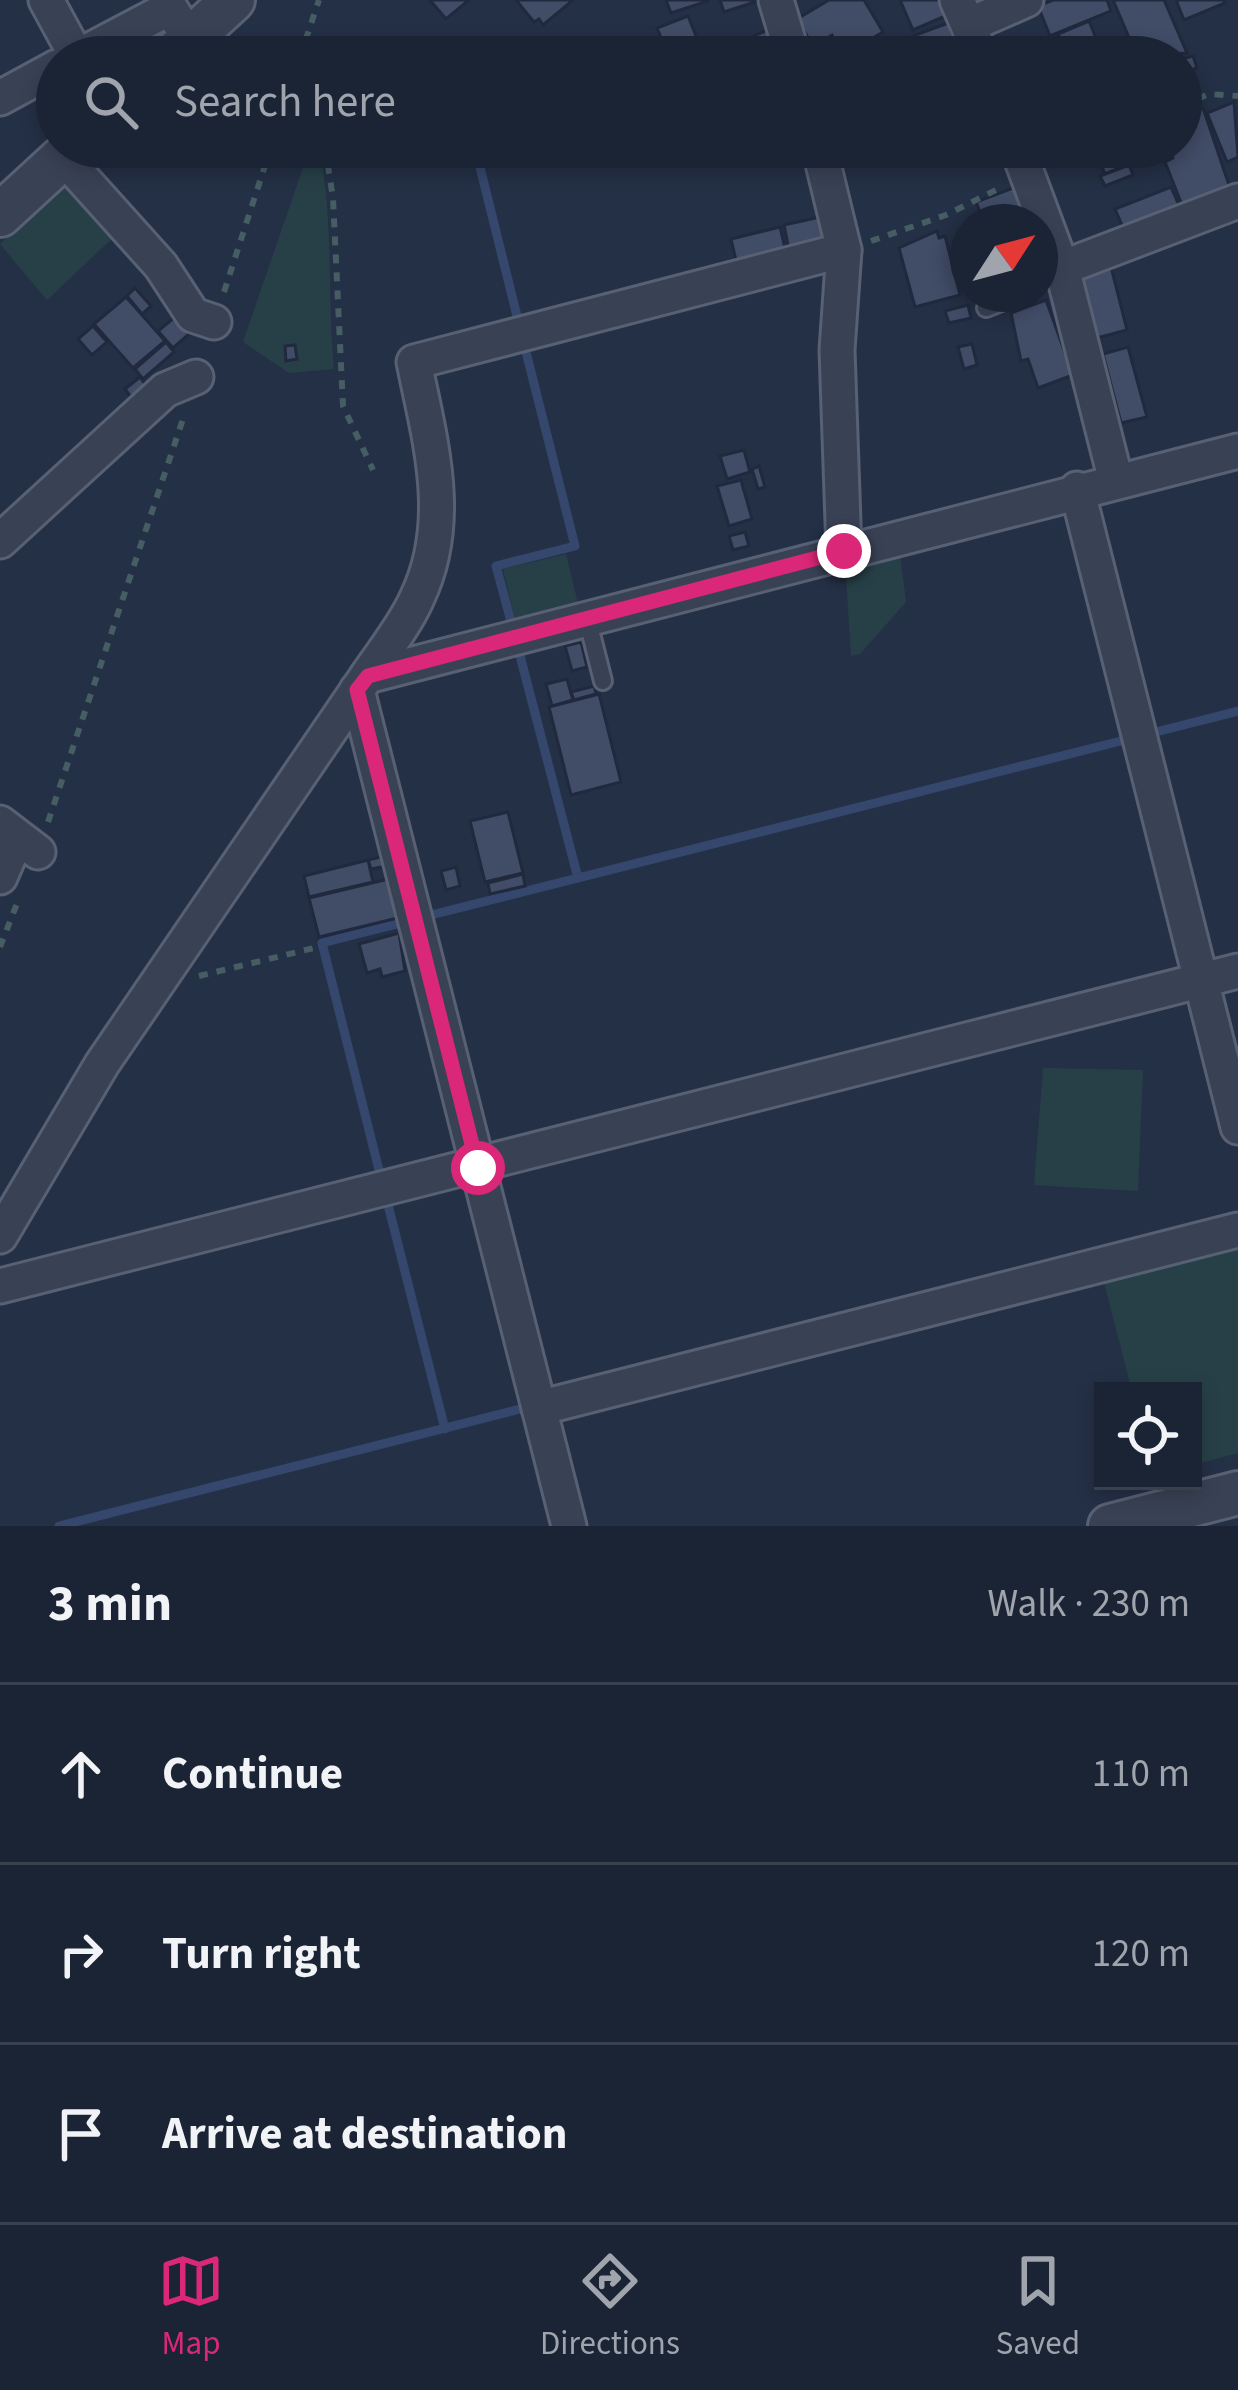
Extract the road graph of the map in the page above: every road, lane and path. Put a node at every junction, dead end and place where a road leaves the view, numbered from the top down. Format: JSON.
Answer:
{"nodes":[{"id":1,"x":46,"y":0,"type":"edge"},
{"id":2,"x":233,"y":0,"type":"edge"},
{"id":3,"x":319,"y":0,"type":"edge"},
{"id":4,"x":1026,"y":0,"type":"edge"},
{"id":5,"x":788,"y":5,"type":"edge"},
{"id":6,"x":969,"y":28,"type":"edge"},
{"id":7,"x":66,"y":36,"type":"edge"},
{"id":8,"x":117,"y":36,"type":"edge"},
{"id":9,"x":177,"y":36,"type":"edge"},
{"id":10,"x":193,"y":36,"type":"edge"},
{"id":11,"x":307,"y":36,"type":"edge"},
{"id":12,"x":791,"y":36,"type":"edge"},
{"id":13,"x":36,"y":79,"type":"edge"},
{"id":14,"x":1238,"y":96,"type":"edge"},
{"id":15,"x":1202,"y":97,"type":"edge"},
{"id":16,"x":0,"y":98,"type":"edge"},
{"id":17,"x":51,"y":168,"type":"edge"},
{"id":18,"x":81,"y":168,"type":"edge"},
{"id":19,"x":264,"y":168,"type":"edge"},
{"id":20,"x":328,"y":168,"type":"edge"},
{"id":21,"x":824,"y":168,"type":"edge"},
{"id":22,"x":1020,"y":168,"type":"edge"},
{"id":23,"x":1024,"y":168,"type":"edge"},
{"id":24,"x":1238,"y":201,"type":"edge"},
{"id":25,"x":1034,"y":204,"type":"edge"},
{"id":26,"x":0,"y":215,"type":"edge"},
{"id":27,"x":844,"y":250,"type":"junction"},
{"id":28,"x":1058,"y":276,"type":"edge"},
{"id":29,"x":1058,"y":287,"type":"edge"},
{"id":30,"x":214,"y":322,"type":"joint"},
{"id":31,"x":196,"y":377,"type":"joint"},
{"id":32,"x":1238,"y":451,"type":"edge"},
{"id":33,"x":373,"y":470,"type":"dead end"},
{"id":34,"x":1116,"y":481,"type":"junction"},
{"id":35,"x":1077,"y":490,"type":"junction"},
{"id":36,"x":0,"y":541,"type":"edge"},
{"id":37,"x":844,"y":551,"type":"junction"},
{"id":38,"x":586,"y":617,"type":"junction"},
{"id":39,"x":603,"y":681,"type":"dead end"},
{"id":40,"x":362,"y":683,"type":"junction"},
{"id":41,"x":18,"y":838,"type":"edge"},
{"id":42,"x":0,"y":878,"type":"edge"},
{"id":43,"x":0,"y":947,"type":"edge"},
{"id":44,"x":318,"y":947,"type":"dead end"},
{"id":45,"x":1238,"y":971,"type":"edge"},
{"id":46,"x":1201,"y":980,"type":"junction"},
{"id":47,"x":154,"y":987,"type":"junction"},
{"id":48,"x":1238,"y":1127,"type":"edge"},
{"id":49,"x":478,"y":1168,"type":"junction"},
{"id":50,"x":1238,"y":1230,"type":"edge"},
{"id":51,"x":0,"y":1236,"type":"edge"},
{"id":52,"x":0,"y":1286,"type":"edge"},
{"id":53,"x":539,"y":1408,"type":"junction"},
{"id":54,"x":1238,"y":1493,"type":"edge"},
{"id":55,"x":568,"y":1526,"type":"edge"},
{"id":56,"x":1110,"y":1526,"type":"edge"}],
"edges":[{"from":1,"to":7,"type":"street"},
{"from":2,"to":10,"type":"street"},
{"from":3,"to":11,"type":"path"},
{"from":4,"to":6,"type":"street"},
{"from":5,"to":12,"type":"street"},
{"from":8,"to":9,"type":"street"},
{"from":13,"to":16,"type":"street"},
{"from":14,"to":15,"type":"path"},
{"from":17,"to":26,"type":"street"},
{"from":18,"to":30,"type":"street"},
{"from":19,"to":30,"type":"path"},
{"from":20,"to":33,"type":"path"},
{"from":21,"to":27,"type":"street"},
{"from":22,"to":27,"type":"path"},
{"from":23,"to":25,"type":"street"},
{"from":24,"to":28,"type":"street"},
{"from":27,"to":37,"type":"street"},
{"from":27,"to":40,"type":"street"},
{"from":29,"to":34,"type":"street"},
{"from":31,"to":36,"type":"street"},
{"from":31,"to":41,"type":"path"},
{"from":32,"to":34,"type":"street"},
{"from":34,"to":35,"type":"street"},
{"from":35,"to":37,"type":"street"},
{"from":35,"to":46,"type":"street"},
{"from":37,"to":38,"type":"street"},
{"from":38,"to":39,"type":"lane"},
{"from":38,"to":40,"type":"street"},
{"from":40,"to":47,"type":"street"},
{"from":40,"to":49,"type":"street"},
{"from":41,"to":42,"type":"street"},
{"from":41,"to":43,"type":"path"},
{"from":44,"to":47,"type":"path"},
{"from":45,"to":46,"type":"street"},
{"from":46,"to":48,"type":"street"},
{"from":46,"to":49,"type":"street"},
{"from":47,"to":51,"type":"street"},
{"from":49,"to":52,"type":"street"},
{"from":49,"to":53,"type":"street"},
{"from":50,"to":53,"type":"street"},
{"from":53,"to":55,"type":"street"},
{"from":54,"to":56,"type":"street"}]}
